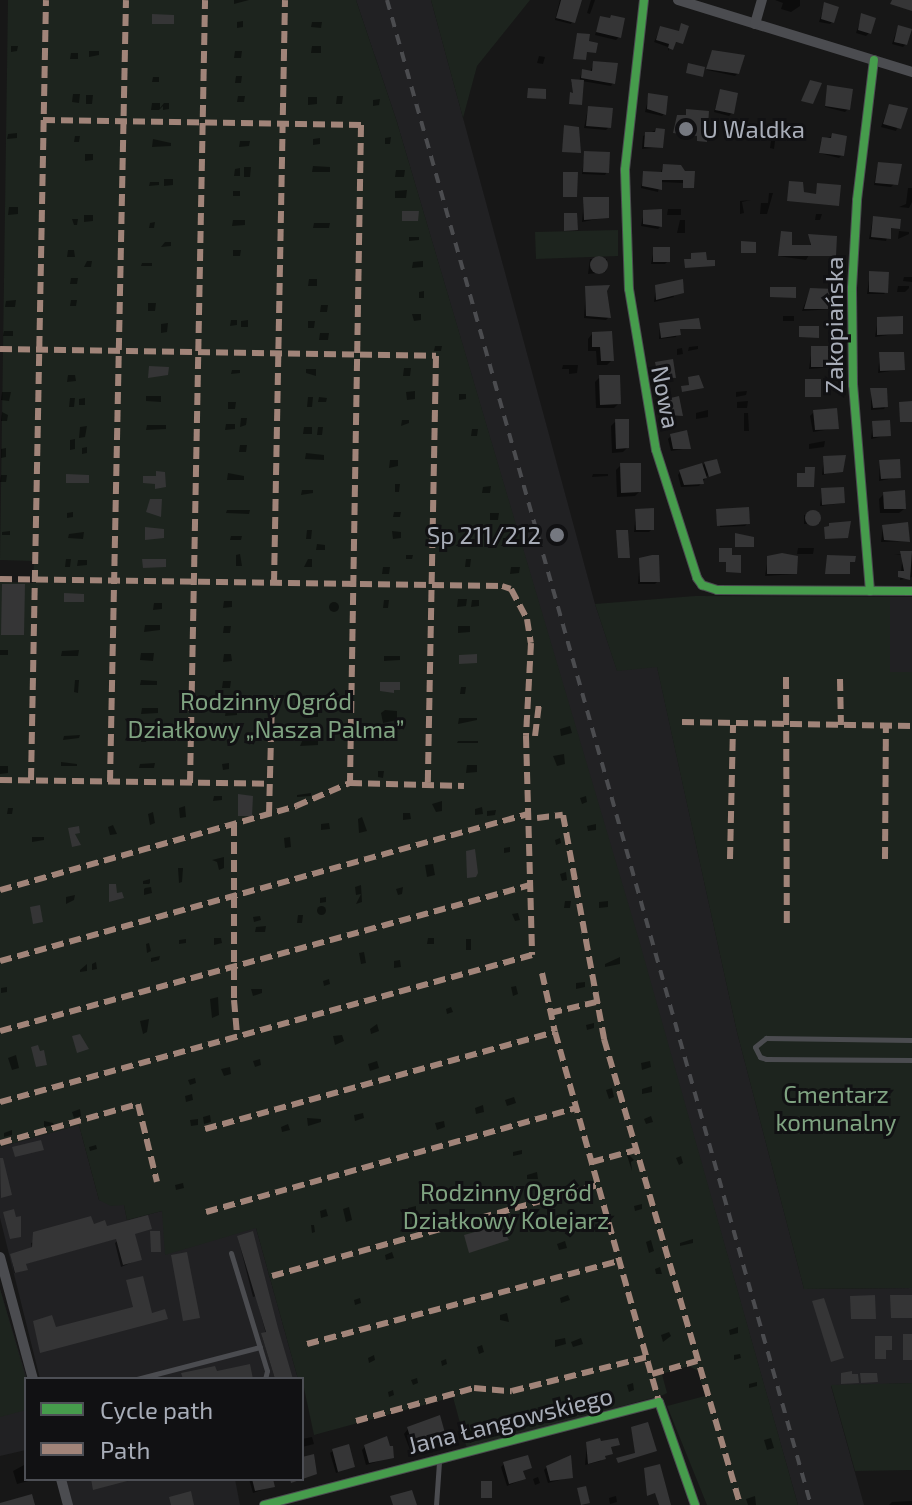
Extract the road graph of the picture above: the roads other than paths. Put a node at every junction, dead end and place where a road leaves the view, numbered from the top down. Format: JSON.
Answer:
{"nodes":[{"id":1,"x":644,"y":0,"type":"edge"},
{"id":2,"x":678,"y":0,"type":"edge"},
{"id":3,"x":762,"y":0,"type":"edge"},
{"id":4,"x":755,"y":24,"type":"junction"},
{"id":5,"x":874,"y":60,"type":"junction"},
{"id":6,"x":912,"y":72,"type":"edge"},
{"id":7,"x":870,"y":591,"type":"junction"},
{"id":8,"x":912,"y":591,"type":"edge"},
{"id":9,"x":912,"y":1040,"type":"edge"},
{"id":10,"x":912,"y":1060,"type":"edge"},
{"id":11,"x":231,"y":1253,"type":"dead end"},
{"id":12,"x":0,"y":1258,"type":"edge"},
{"id":13,"x":260,"y":1347,"type":"junction"},
{"id":14,"x":32,"y":1377,"type":"edge"},
{"id":15,"x":145,"y":1377,"type":"edge"},
{"id":16,"x":265,"y":1377,"type":"edge"},
{"id":17,"x":439,"y":1462,"type":"junction"},
{"id":18,"x":62,"y":1481,"type":"edge"},
{"id":19,"x":68,"y":1505,"type":"edge"},
{"id":20,"x":264,"y":1505,"type":"edge"},
{"id":21,"x":436,"y":1505,"type":"edge"},
{"id":22,"x":695,"y":1505,"type":"edge"}],
"edges":[{"from":1,"to":7,"type":"street","name":"Nowa"},
{"from":2,"to":4,"type":"street"},
{"from":3,"to":4,"type":"street"},
{"from":4,"to":5,"type":"street"},
{"from":5,"to":6,"type":"street"},
{"from":5,"to":7,"type":"street","name":"Zakopiańska"},
{"from":7,"to":8,"type":"street","name":"Nowa"},
{"from":9,"to":10,"type":"lane"},
{"from":11,"to":13,"type":"lane"},
{"from":12,"to":14,"type":"street"},
{"from":13,"to":15,"type":"lane"},
{"from":13,"to":16,"type":"lane"},
{"from":17,"to":20,"type":"street","name":"Jana Łangowskiego"},
{"from":17,"to":21,"type":"lane","name":"Jana Łangowskiego"},
{"from":17,"to":22,"type":"street","name":"Jana Łangowskiego"},
{"from":18,"to":19,"type":"street"}]}
